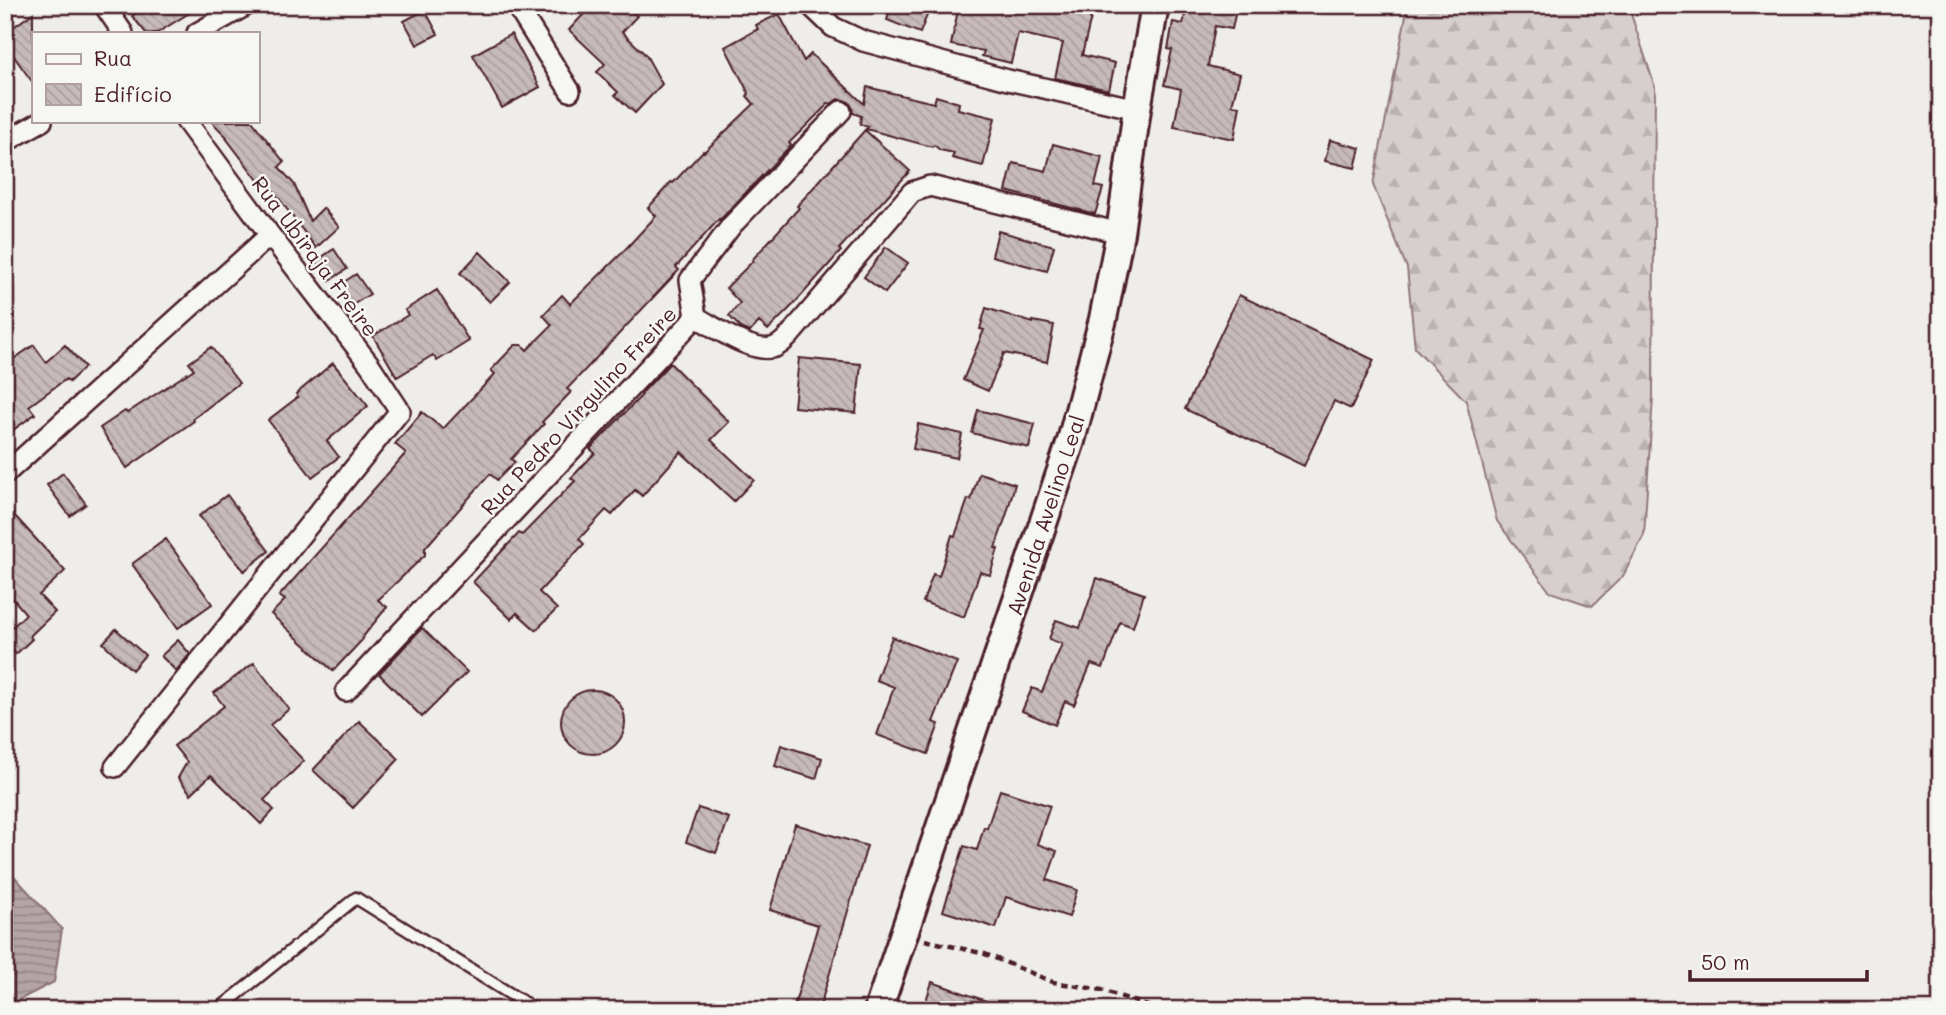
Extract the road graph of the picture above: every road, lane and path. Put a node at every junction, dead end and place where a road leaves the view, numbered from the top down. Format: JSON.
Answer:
{"nodes":[{"id":1,"x":104,"y":5,"type":"edge"},
{"id":2,"x":247,"y":5,"type":"edge"},
{"id":3,"x":516,"y":5,"type":"edge"},
{"id":4,"x":810,"y":5,"type":"edge"},
{"id":5,"x":1155,"y":5,"type":"edge"},
{"id":6,"x":123,"y":32,"type":"edge"},
{"id":7,"x":199,"y":32,"type":"edge"},
{"id":8,"x":570,"y":91,"type":"dead end"},
{"id":9,"x":1137,"y":109,"type":"junction"},
{"id":10,"x":841,"y":111,"type":"dead end"},
{"id":11,"x":40,"y":122,"type":"edge"},
{"id":12,"x":187,"y":122,"type":"edge"},
{"id":13,"x":5,"y":142,"type":"edge"},
{"id":14,"x":1120,"y":233,"type":"junction"},
{"id":15,"x":270,"y":235,"type":"junction"},
{"id":16,"x":696,"y":317,"type":"junction"},
{"id":17,"x":5,"y":474,"type":"edge"},
{"id":18,"x":346,"y":691,"type":"dead end"},
{"id":19,"x":115,"y":767,"type":"dead end"},
{"id":20,"x":904,"y":935,"type":"junction"},
{"id":21,"x":218,"y":1010,"type":"edge"},
{"id":22,"x":536,"y":1010,"type":"edge"},
{"id":23,"x":878,"y":1010,"type":"edge"},
{"id":24,"x":1159,"y":1010,"type":"edge"}],
"edges":[{"from":1,"to":6,"type":"street"},
{"from":2,"to":7,"type":"street"},
{"from":3,"to":8,"type":"street"},
{"from":4,"to":9,"type":"street"},
{"from":5,"to":9,"type":"main road","name":"Avenida Avelino Leal"},
{"from":9,"to":14,"type":"main road","name":"Avenida Avelino Leal"},
{"from":10,"to":16,"type":"street"},
{"from":11,"to":13,"type":"street"},
{"from":12,"to":15,"type":"street","name":"Rua Ubiraja Freire"},
{"from":14,"to":16,"type":"street","name":"Rua Pedro Virgulino Freire"},
{"from":14,"to":20,"type":"main road","name":"Avenida Avelino Leal"},
{"from":15,"to":17,"type":"street"},
{"from":15,"to":19,"type":"street","name":"Rua Ubiraja Freire"},
{"from":16,"to":18,"type":"street","name":"Rua Pedro Virgulino Freire"},
{"from":20,"to":23,"type":"main road","name":"Avenida Avelino Leal"},
{"from":20,"to":24,"type":"path"},
{"from":21,"to":22,"type":"lane"}]}
